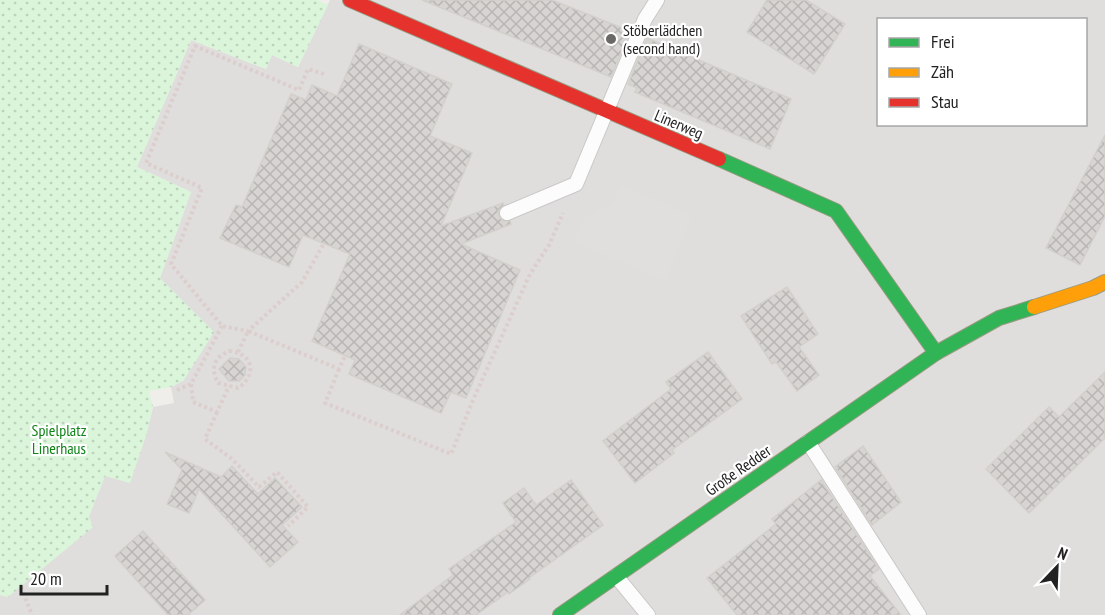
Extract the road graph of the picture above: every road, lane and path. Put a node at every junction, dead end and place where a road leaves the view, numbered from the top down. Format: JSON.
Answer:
{"nodes":[{"id":1,"x":350,"y":0,"type":"edge"},
{"id":2,"x":657,"y":0,"type":"edge"},
{"id":3,"x":324,"y":74,"type":"dead end"},
{"id":4,"x":607,"y":111,"type":"junction"},
{"id":5,"x":576,"y":184,"type":"junction"},
{"id":6,"x":507,"y":213,"type":"dead end"},
{"id":7,"x":323,"y":245,"type":"dead end"},
{"id":8,"x":1105,"y":282,"type":"edge"},
{"id":9,"x":222,"y":326,"type":"junction"},
{"id":10,"x":248,"y":331,"type":"junction"},
{"id":11,"x":238,"y":352,"type":"junction"},
{"id":12,"x":936,"y":353,"type":"junction"},
{"id":13,"x":345,"y":356,"type":"dead end"},
{"id":14,"x":339,"y":369,"type":"junction"},
{"id":15,"x":191,"y":384,"type":"junction"},
{"id":16,"x":229,"y":386,"type":"junction"},
{"id":17,"x":177,"y":390,"type":"dead end"},
{"id":18,"x":217,"y":412,"type":"junction"},
{"id":19,"x":808,"y":442,"type":"junction"},
{"id":20,"x":288,"y":526,"type":"dead end"},
{"id":21,"x":616,"y":576,"type":"junction"},
{"id":22,"x":21,"y":587,"type":"dead end"},
{"id":23,"x":32,"y":615,"type":"edge"},
{"id":24,"x":560,"y":615,"type":"edge"},
{"id":25,"x":648,"y":615,"type":"edge"},
{"id":26,"x":919,"y":615,"type":"edge"}],
"edges":[{"from":1,"to":4,"type":"street","name":"Linerweg"},
{"from":2,"to":4,"type":"lane"},
{"from":3,"to":9,"type":"path"},
{"from":4,"to":5,"type":"lane"},
{"from":4,"to":12,"type":"street","name":"Linerweg"},
{"from":5,"to":6,"type":"lane"},
{"from":5,"to":14,"type":"path"},
{"from":7,"to":10,"type":"path"},
{"from":8,"to":12,"type":"street","name":"Große Redder"},
{"from":9,"to":10,"type":"path"},
{"from":9,"to":15,"type":"path"},
{"from":10,"to":11,"type":"path"},
{"from":10,"to":14,"type":"path"},
{"from":11,"to":16,"type":"path"},
{"from":11,"to":16,"type":"path"},
{"from":12,"to":19,"type":"street","name":"Große Redder"},
{"from":13,"to":14,"type":"path"},
{"from":15,"to":17,"type":"path"},
{"from":15,"to":18,"type":"path"},
{"from":16,"to":18,"type":"path"},
{"from":18,"to":20,"type":"path"},
{"from":19,"to":21,"type":"street","name":"Große Redder"},
{"from":19,"to":26,"type":"lane"},
{"from":21,"to":24,"type":"street","name":"Große Redder"},
{"from":21,"to":25,"type":"lane"},
{"from":22,"to":23,"type":"path"}]}
